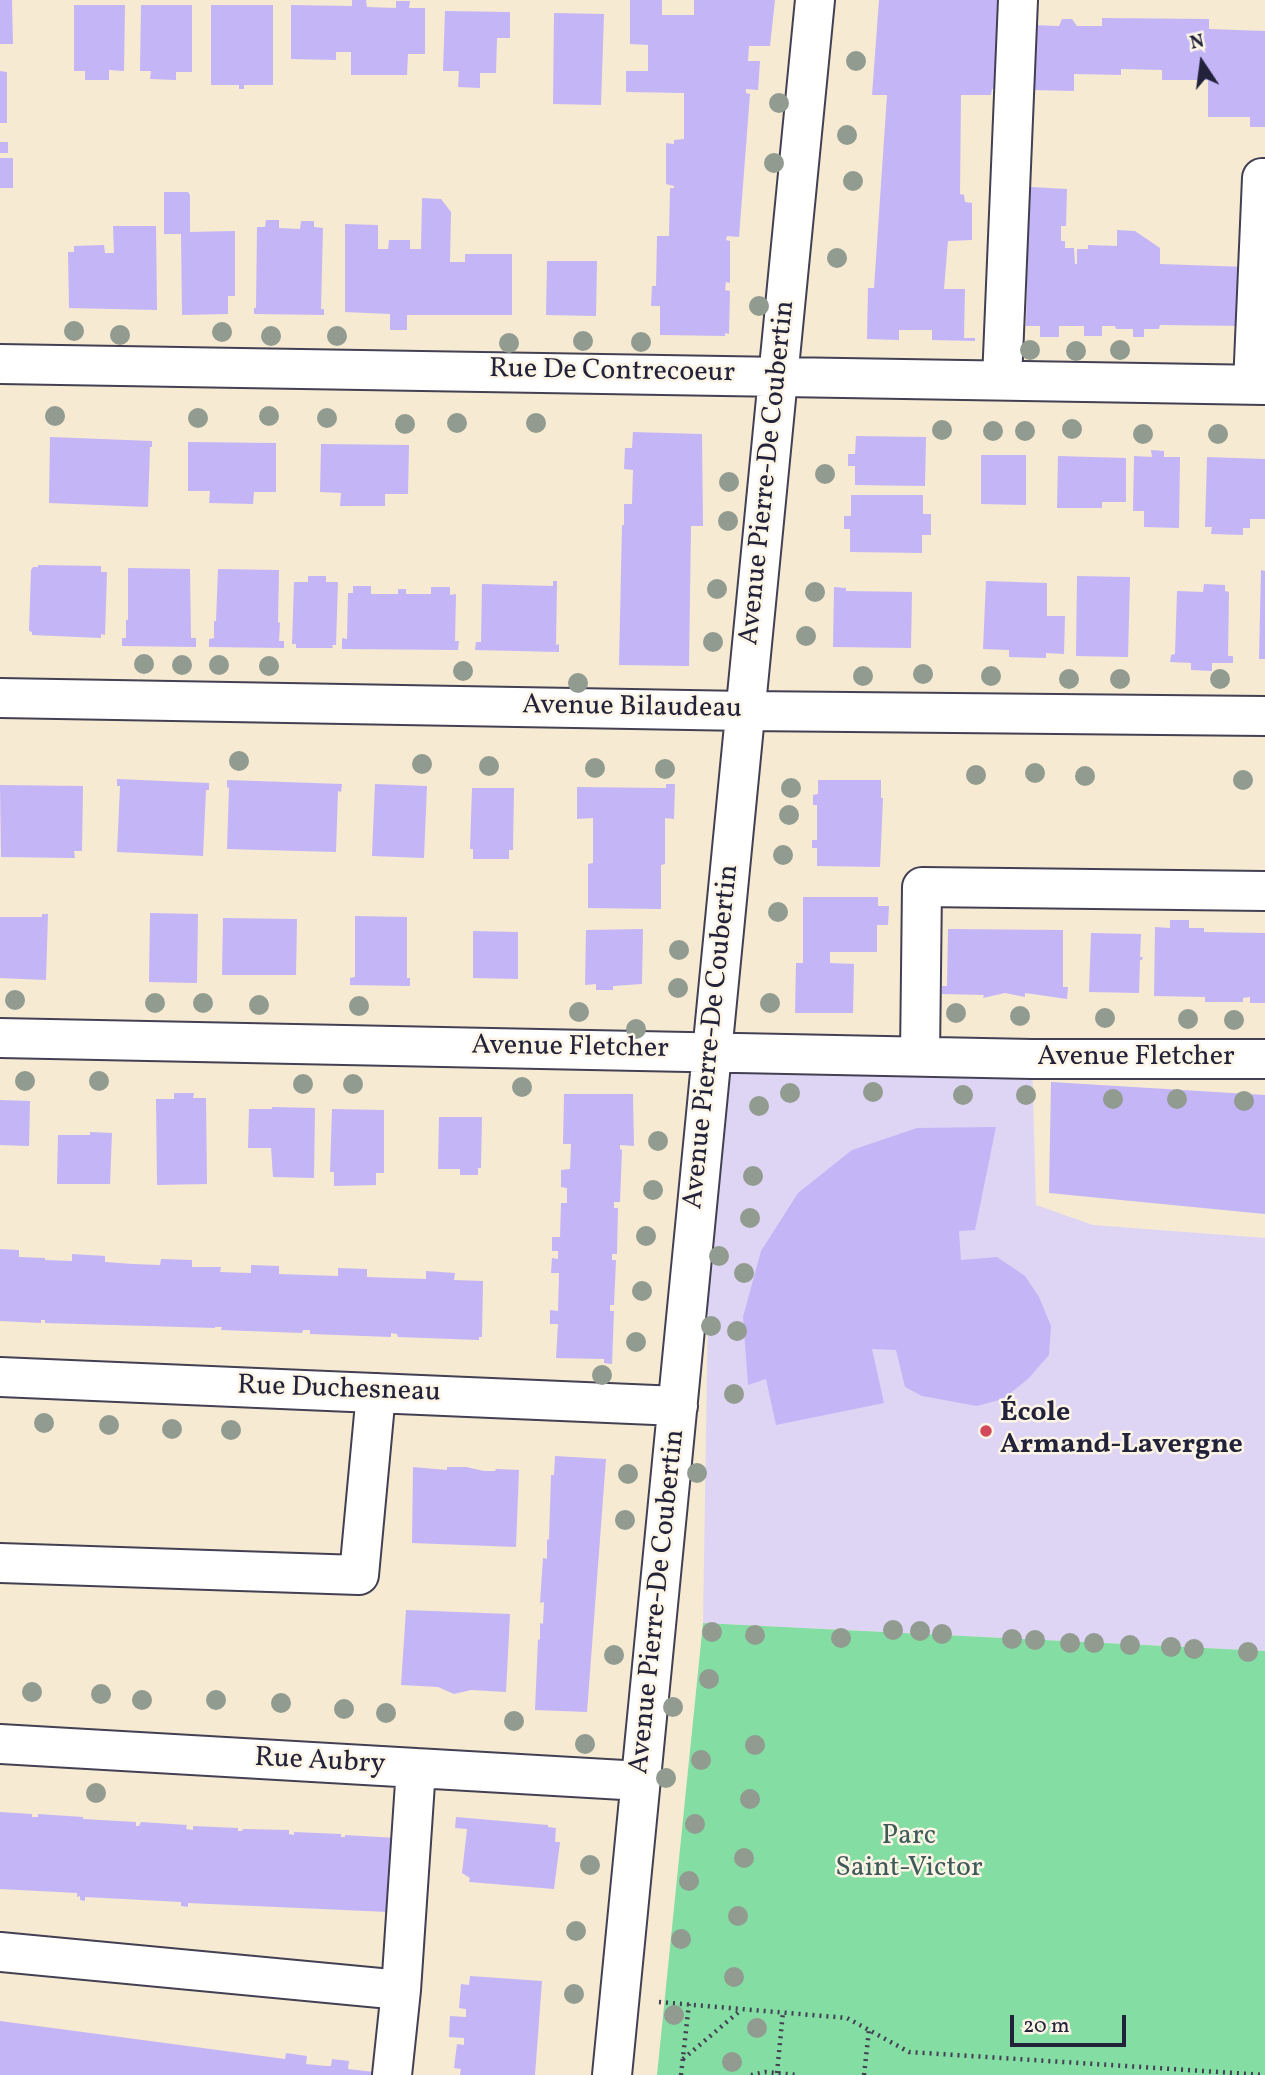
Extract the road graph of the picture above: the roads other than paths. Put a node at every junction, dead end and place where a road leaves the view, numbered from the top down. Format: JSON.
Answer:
{"nodes":[{"id":1,"x":815,"y":0,"type":"edge"},
{"id":2,"x":1018,"y":0,"type":"edge"},
{"id":3,"x":1265,"y":178,"type":"edge"},
{"id":4,"x":0,"y":364,"type":"edge"},
{"id":5,"x":778,"y":376,"type":"junction"},
{"id":6,"x":1002,"y":380,"type":"junction"},
{"id":7,"x":1259,"y":385,"type":"edge"},
{"id":8,"x":0,"y":698,"type":"edge"},
{"id":9,"x":746,"y":711,"type":"junction"},
{"id":10,"x":1265,"y":716,"type":"edge"},
{"id":11,"x":1265,"y":891,"type":"edge"},
{"id":12,"x":0,"y":1038,"type":"edge"},
{"id":13,"x":712,"y":1052,"type":"junction"},
{"id":14,"x":920,"y":1056,"type":"junction"},
{"id":15,"x":1265,"y":1059,"type":"edge"},
{"id":16,"x":0,"y":1377,"type":"edge"},
{"id":17,"x":376,"y":1393,"type":"junction"},
{"id":18,"x":678,"y":1406,"type":"junction"},
{"id":19,"x":0,"y":1563,"type":"edge"},
{"id":20,"x":0,"y":1744,"type":"edge"},
{"id":21,"x":415,"y":1768,"type":"junction"},
{"id":22,"x":641,"y":1782,"type":"junction"},
{"id":23,"x":0,"y":1952,"type":"edge"},
{"id":24,"x":401,"y":1990,"type":"junction"},
{"id":25,"x":392,"y":2075,"type":"edge"},
{"id":26,"x":612,"y":2075,"type":"edge"}],
"edges":[{"from":1,"to":5,"type":"street","name":"Avenue Pierre-De Coubertin"},
{"from":2,"to":6,"type":"street"},
{"from":3,"to":7,"type":"street"},
{"from":4,"to":5,"type":"street","name":"Rue De Contrecoeur"},
{"from":5,"to":6,"type":"street","name":"Rue De Contrecoeur"},
{"from":5,"to":9,"type":"street","name":"Avenue Pierre-De Coubertin"},
{"from":6,"to":7,"type":"street","name":"Rue De Contrecoeur"},
{"from":8,"to":9,"type":"street","name":"Avenue Bilaudeau"},
{"from":9,"to":10,"type":"street","name":"Avenue Bilaudeau"},
{"from":9,"to":13,"type":"street","name":"Avenue Pierre-De Coubertin"},
{"from":11,"to":14,"type":"street"},
{"from":12,"to":13,"type":"street","name":"Avenue Fletcher"},
{"from":13,"to":14,"type":"street","name":"Avenue Fletcher"},
{"from":13,"to":18,"type":"street","name":"Avenue Pierre-De Coubertin"},
{"from":14,"to":15,"type":"street","name":"Avenue Fletcher"},
{"from":16,"to":17,"type":"street","name":"Rue Duchesneau"},
{"from":17,"to":18,"type":"street","name":"Rue Duchesneau"},
{"from":17,"to":19,"type":"street"},
{"from":18,"to":22,"type":"street","name":"Avenue Pierre-De Coubertin"},
{"from":20,"to":21,"type":"street","name":"Rue Aubry"},
{"from":21,"to":22,"type":"street","name":"Rue Aubry"},
{"from":21,"to":24,"type":"street"},
{"from":22,"to":26,"type":"street","name":"Avenue Pierre-De Coubertin"},
{"from":23,"to":24,"type":"street"},
{"from":24,"to":25,"type":"street"}]}
